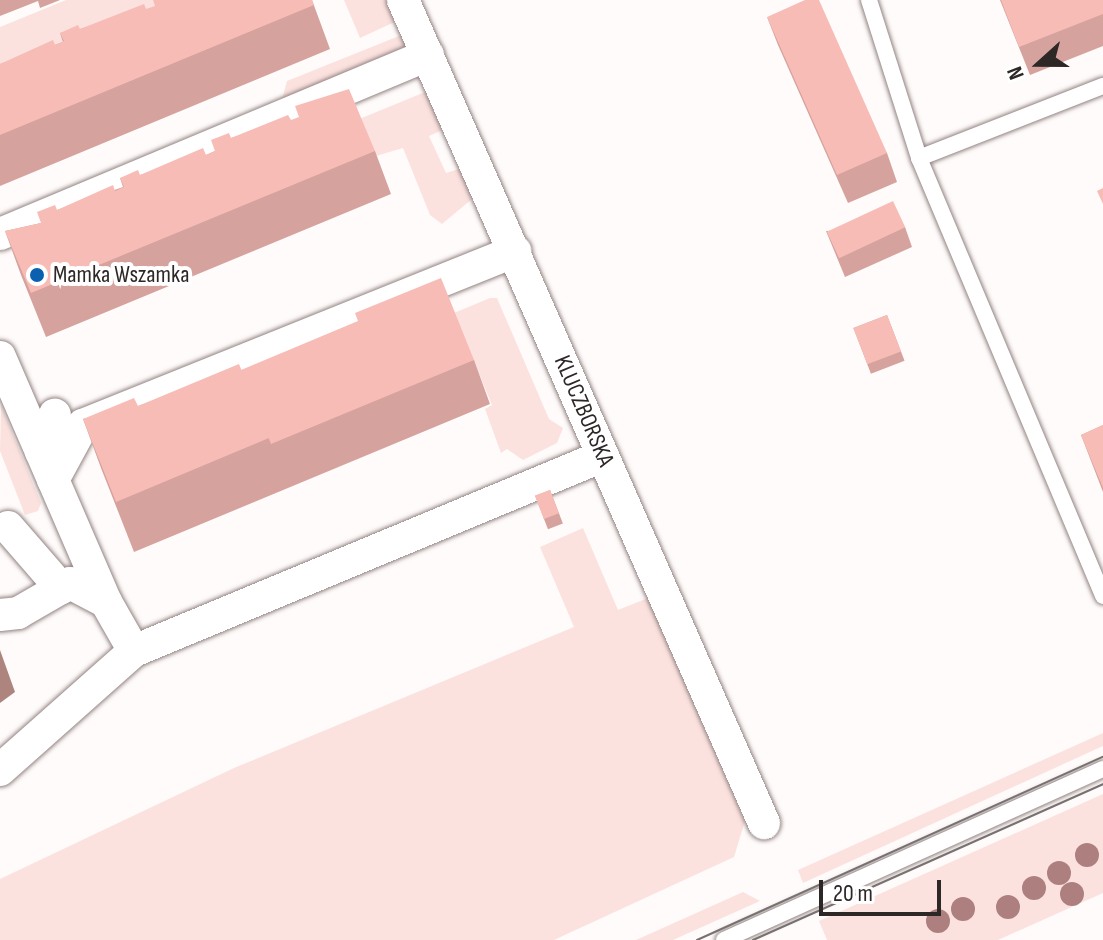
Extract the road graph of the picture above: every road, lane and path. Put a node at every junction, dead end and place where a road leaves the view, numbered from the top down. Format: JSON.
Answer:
{"nodes":[{"id":1,"x":403,"y":0,"type":"edge"},
{"id":2,"x":869,"y":0,"type":"edge"},
{"id":3,"x":428,"y":55,"type":"junction"},
{"id":4,"x":1103,"y":86,"type":"edge"},
{"id":5,"x":919,"y":158,"type":"junction"},
{"id":6,"x":0,"y":234,"type":"edge"},
{"id":7,"x":515,"y":251,"type":"junction"},
{"id":8,"x":0,"y":357,"type":"edge"},
{"id":9,"x":55,"y":414,"type":"dead end"},
{"id":10,"x":603,"y":456,"type":"junction"},
{"id":11,"x":47,"y":466,"type":"junction"},
{"id":12,"x":8,"y":527,"type":"dead end"},
{"id":13,"x":61,"y":588,"type":"junction"},
{"id":14,"x":1103,"y":596,"type":"edge"},
{"id":15,"x":106,"y":602,"type":"junction"},
{"id":16,"x":0,"y":615,"type":"edge"},
{"id":17,"x":134,"y":651,"type":"junction"},
{"id":18,"x":1103,"y":769,"type":"edge"},
{"id":19,"x":0,"y":770,"type":"edge"},
{"id":20,"x":764,"y":823,"type":"dead end"},
{"id":21,"x":724,"y":940,"type":"edge"}],
"edges":[{"from":1,"to":3,"type":"street","name":"KLUCZBORSKA"},
{"from":2,"to":5,"type":"lane"},
{"from":3,"to":6,"type":"street"},
{"from":3,"to":7,"type":"street","name":"KLUCZBORSKA"},
{"from":4,"to":5,"type":"lane"},
{"from":5,"to":14,"type":"lane"},
{"from":7,"to":10,"type":"street","name":"KLUCZBORSKA"},
{"from":7,"to":11,"type":"street"},
{"from":8,"to":11,"type":"street"},
{"from":9,"to":11,"type":"street"},
{"from":10,"to":17,"type":"street"},
{"from":10,"to":20,"type":"street","name":"KLUCZBORSKA"},
{"from":11,"to":15,"type":"street"},
{"from":12,"to":13,"type":"street"},
{"from":13,"to":15,"type":"street"},
{"from":13,"to":16,"type":"street"},
{"from":15,"to":17,"type":"street"},
{"from":17,"to":19,"type":"street"},
{"from":18,"to":21,"type":"lane"}]}
